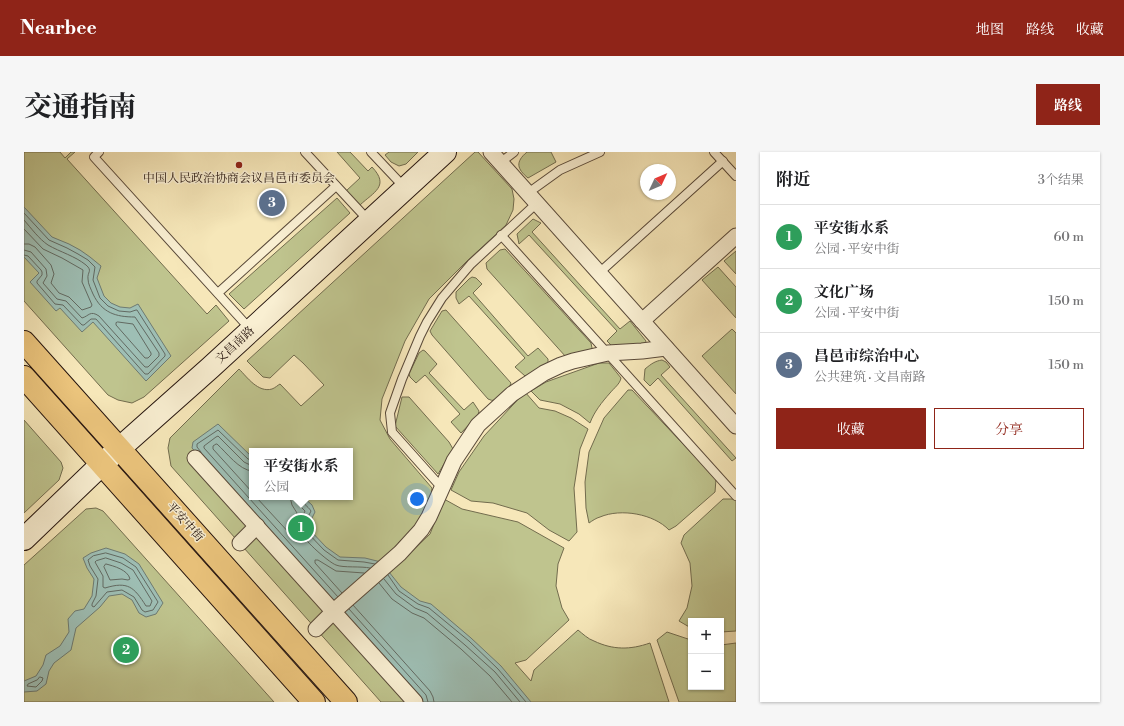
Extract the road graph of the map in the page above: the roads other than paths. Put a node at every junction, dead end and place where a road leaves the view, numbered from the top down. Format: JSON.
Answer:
{"nodes":[{"id":1,"x":99,"y":152,"type":"edge"},
{"id":2,"x":305,"y":152,"type":"edge"},
{"id":3,"x":371,"y":152,"type":"edge"},
{"id":4,"x":445,"y":152,"type":"edge"},
{"id":5,"x":514,"y":152,"type":"edge"},
{"id":6,"x":600,"y":152,"type":"edge"},
{"id":7,"x":714,"y":152,"type":"edge"},
{"id":8,"x":495,"y":158,"type":"edge"},
{"id":9,"x":723,"y":161,"type":"junction"},
{"id":10,"x":736,"y":176,"type":"edge"},
{"id":11,"x":336,"y":186,"type":"junction"},
{"id":12,"x":406,"y":188,"type":"junction"},
{"id":13,"x":532,"y":198,"type":"junction"},
{"id":14,"x":369,"y":222,"type":"junction"},
{"id":15,"x":501,"y":235,"type":"junction"},
{"id":16,"x":736,"y":236,"type":"edge"},
{"id":17,"x":599,"y":273,"type":"junction"},
{"id":18,"x":218,"y":294,"type":"junction"},
{"id":19,"x":642,"y":321,"type":"junction"},
{"id":20,"x":251,"y":330,"type":"junction"},
{"id":21,"x":24,"y":342,"type":"edge"},
{"id":22,"x":666,"y":348,"type":"junction"},
{"id":23,"x":608,"y":353,"type":"junction"},
{"id":24,"x":24,"y":377,"type":"edge"},
{"id":25,"x":736,"y":426,"type":"edge"},
{"id":26,"x":120,"y":449,"type":"junction"},
{"id":27,"x":195,"y":458,"type":"dead end"},
{"id":28,"x":102,"y":464,"type":"junction"},
{"id":29,"x":442,"y":488,"type":"junction"},
{"id":30,"x":736,"y":496,"type":"edge"},
{"id":31,"x":257,"y":526,"type":"junction"},
{"id":32,"x":26,"y":533,"type":"edge"},
{"id":33,"x":240,"y":543,"type":"dead end"},
{"id":34,"x":334,"y":611,"type":"junction"},
{"id":35,"x":316,"y":629,"type":"dead end"},
{"id":36,"x":314,"y":702,"type":"edge"},
{"id":37,"x":346,"y":702,"type":"edge"},
{"id":38,"x":415,"y":702,"type":"edge"}],
"edges":[{"from":1,"to":18,"type":"lane"},
{"from":2,"to":11,"type":"lane"},
{"from":3,"to":12,"type":"lane"},
{"from":4,"to":12,"type":"street","name":"文昌南路"},
{"from":5,"to":8,"type":"lane"},
{"from":6,"to":13,"type":"lane"},
{"from":7,"to":9,"type":"lane"},
{"from":8,"to":13,"type":"street"},
{"from":9,"to":10,"type":"lane"},
{"from":9,"to":17,"type":"lane"},
{"from":11,"to":14,"type":"lane"},
{"from":11,"to":18,"type":"lane"},
{"from":12,"to":14,"type":"street","name":"文昌南路"},
{"from":13,"to":15,"type":"lane"},
{"from":13,"to":17,"type":"street"},
{"from":14,"to":20,"type":"street","name":"文昌南路"},
{"from":15,"to":23,"type":"lane"},
{"from":15,"to":29,"type":"lane"},
{"from":16,"to":19,"type":"street"},
{"from":17,"to":19,"type":"street"},
{"from":18,"to":20,"type":"lane"},
{"from":19,"to":22,"type":"street"},
{"from":20,"to":26,"type":"street","name":"文昌南路"},
{"from":21,"to":26,"type":"main road","name":"平安中街"},
{"from":22,"to":23,"type":"street"},
{"from":22,"to":25,"type":"street"},
{"from":23,"to":29,"type":"street"},
{"from":23,"to":30,"type":"lane"},
{"from":24,"to":28,"type":"main road","name":"平安中街"},
{"from":26,"to":28,"type":"street","name":"文昌南路"},
{"from":26,"to":37,"type":"main road","name":"平安中街"},
{"from":27,"to":31,"type":"street"},
{"from":28,"to":32,"type":"street","name":"文昌南路"},
{"from":28,"to":36,"type":"main road","name":"平安中街"},
{"from":29,"to":34,"type":"street"},
{"from":31,"to":33,"type":"street"},
{"from":31,"to":34,"type":"street"},
{"from":34,"to":35,"type":"street"},
{"from":34,"to":38,"type":"street"}]}
